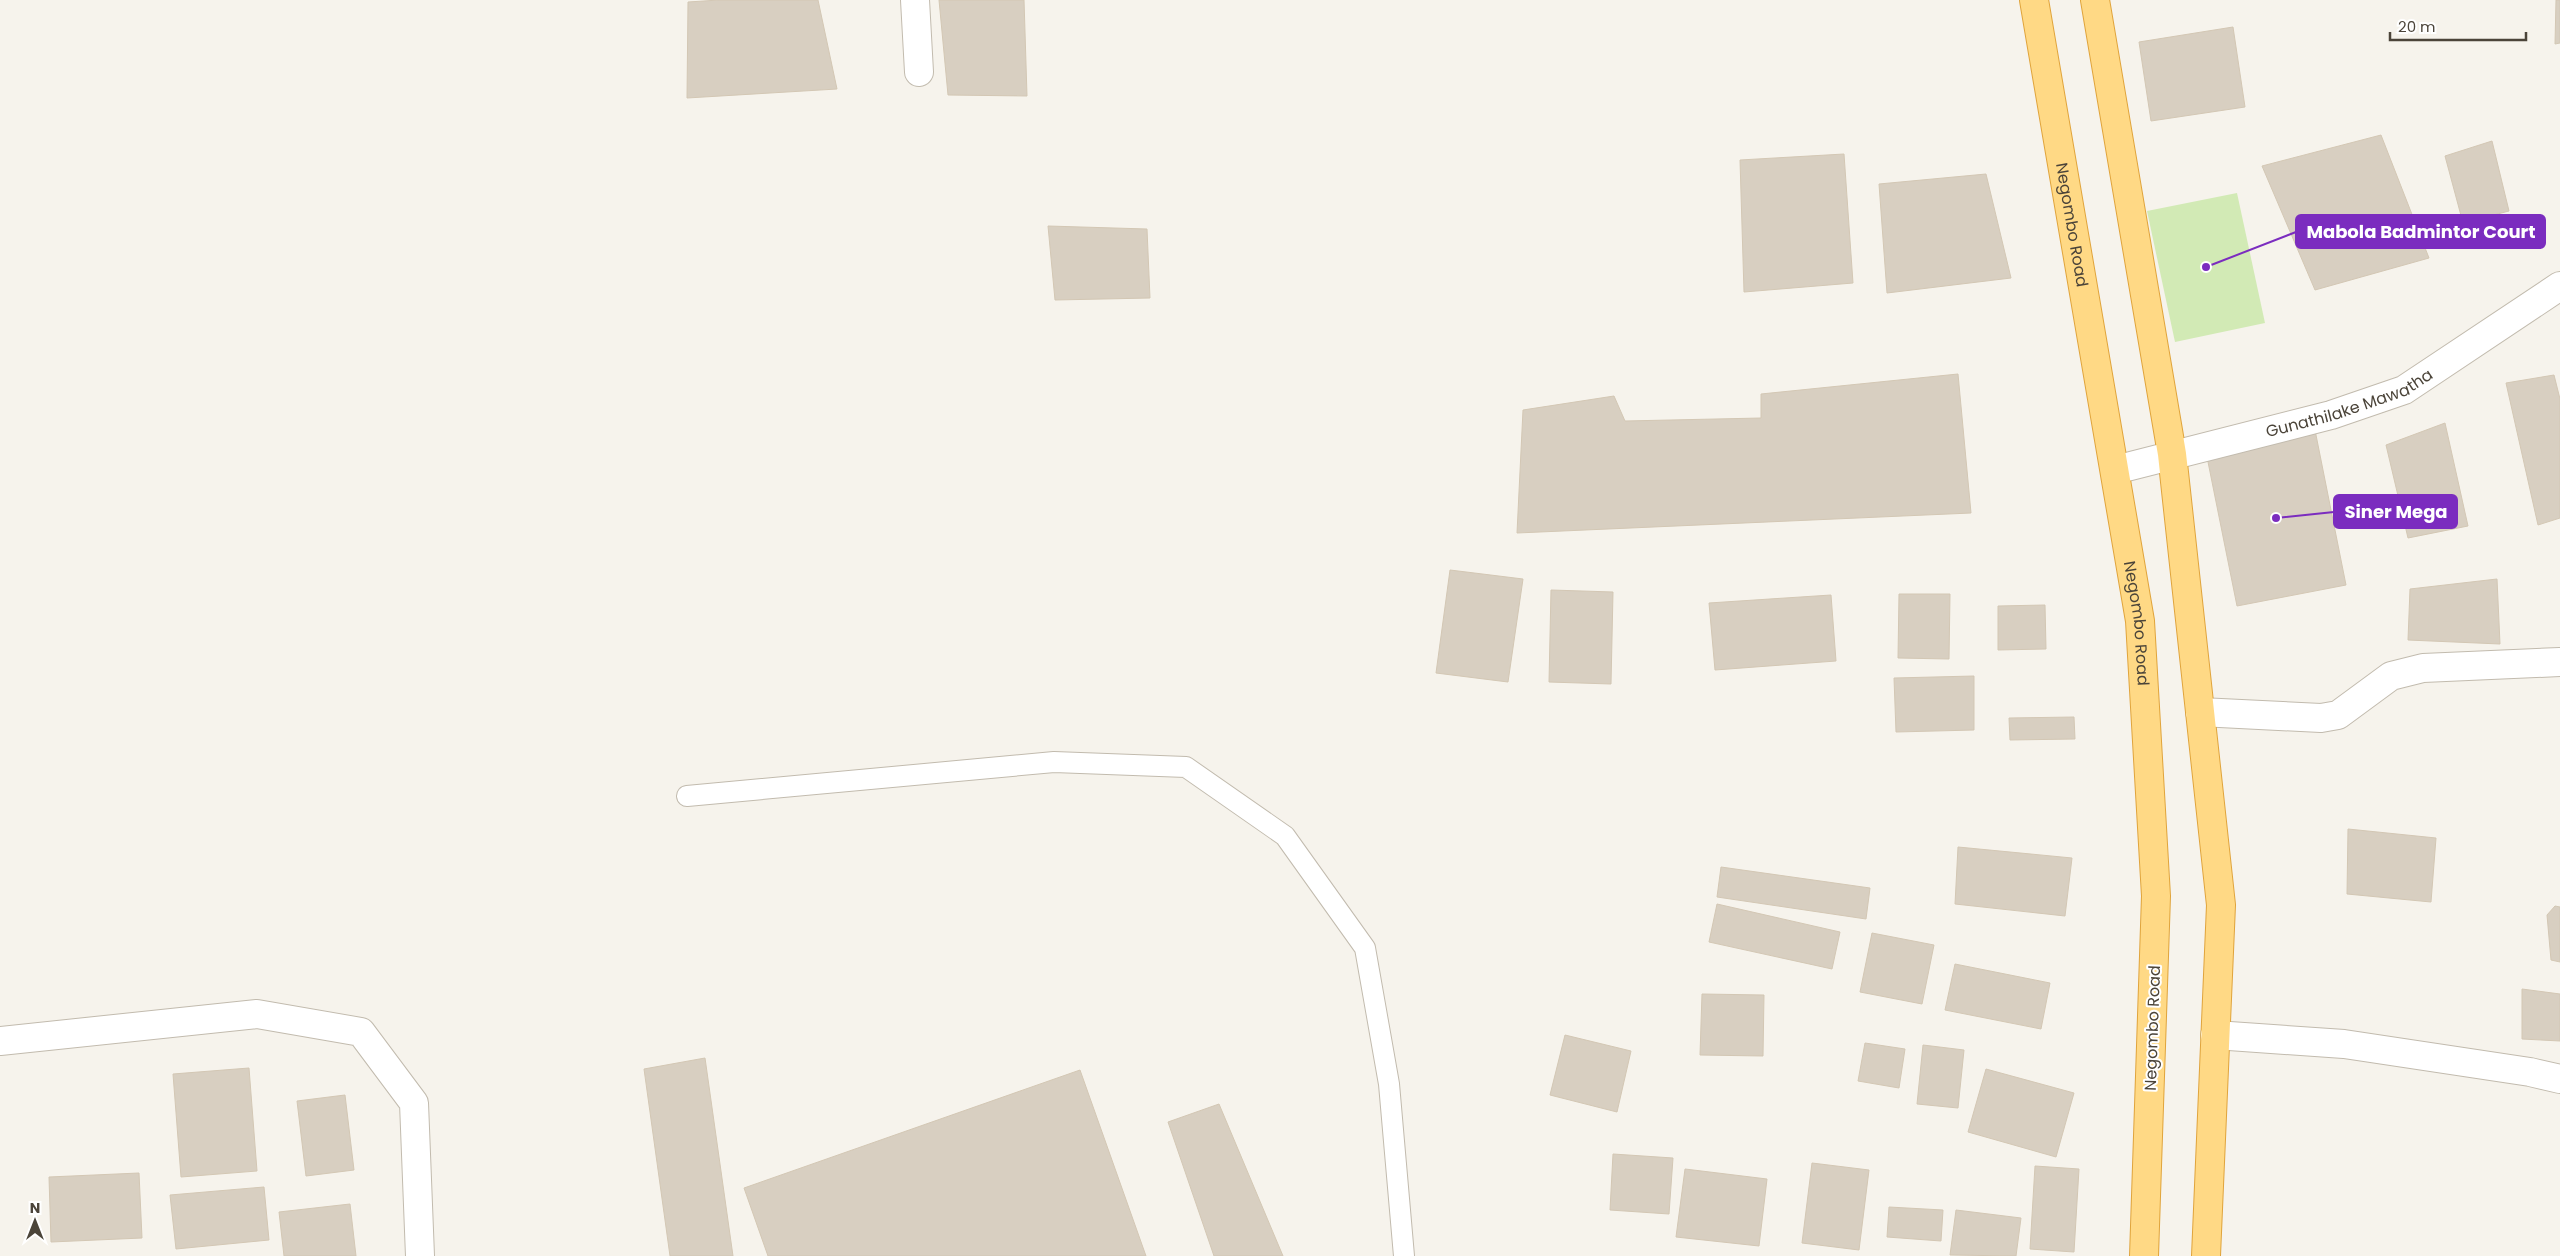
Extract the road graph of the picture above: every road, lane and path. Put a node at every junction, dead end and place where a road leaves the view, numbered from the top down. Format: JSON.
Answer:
{"nodes":[{"id":1,"x":915,"y":0,"type":"edge"},
{"id":2,"x":2034,"y":0,"type":"edge"},
{"id":3,"x":2095,"y":0,"type":"edge"},
{"id":4,"x":918,"y":72,"type":"dead end"},
{"id":5,"x":2560,"y":286,"type":"edge"},
{"id":6,"x":2172,"y":454,"type":"junction"},
{"id":7,"x":2116,"y":470,"type":"junction"},
{"id":8,"x":2560,"y":662,"type":"edge"},
{"id":9,"x":2200,"y":712,"type":"junction"},
{"id":10,"x":687,"y":796,"type":"dead end"},
{"id":11,"x":2215,"y":1034,"type":"junction"},
{"id":12,"x":0,"y":1041,"type":"edge"},
{"id":13,"x":2560,"y":1079,"type":"edge"},
{"id":14,"x":420,"y":1256,"type":"edge"},
{"id":15,"x":1404,"y":1256,"type":"edge"},
{"id":16,"x":2144,"y":1256,"type":"edge"},
{"id":17,"x":2206,"y":1256,"type":"edge"}],
"edges":[{"from":1,"to":4,"type":"street"},
{"from":2,"to":7,"type":"highway","name":"Negombo Road"},
{"from":3,"to":6,"type":"highway"},
{"from":5,"to":6,"type":"street","name":"Gunathilake Mawatha"},
{"from":6,"to":7,"type":"street","name":"Gunathilake Mawatha"},
{"from":6,"to":9,"type":"highway"},
{"from":7,"to":16,"type":"highway","name":"Negombo Road"},
{"from":8,"to":9,"type":"street"},
{"from":9,"to":11,"type":"highway"},
{"from":10,"to":15,"type":"lane"},
{"from":11,"to":13,"type":"street"},
{"from":11,"to":17,"type":"highway"},
{"from":12,"to":14,"type":"street"}]}
